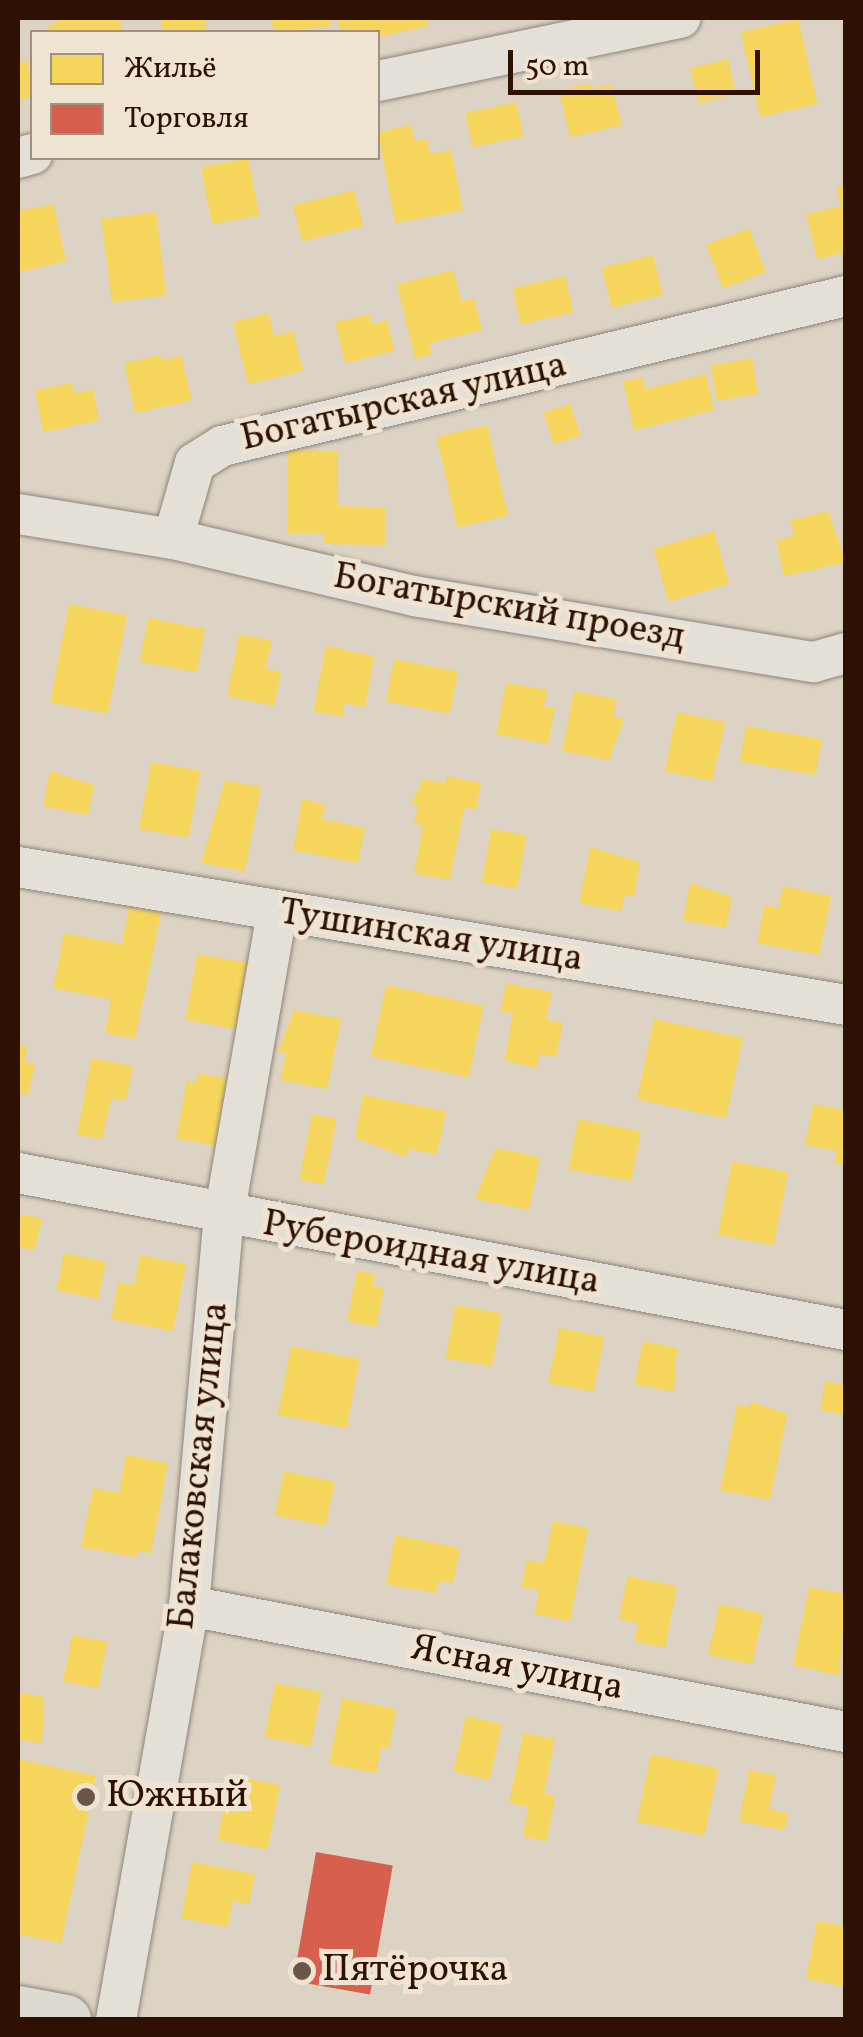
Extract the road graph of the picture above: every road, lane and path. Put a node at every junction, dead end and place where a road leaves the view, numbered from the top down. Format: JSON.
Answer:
{"nodes":[{"id":1,"x":680,"y":18,"type":"edge"},
{"id":2,"x":380,"y":82,"type":"edge"},
{"id":3,"x":846,"y":296,"type":"edge"},
{"id":4,"x":18,"y":514,"type":"edge"},
{"id":5,"x":172,"y":538,"type":"junction"},
{"id":6,"x":846,"y":652,"type":"edge"},
{"id":7,"x":18,"y":868,"type":"edge"},
{"id":8,"x":277,"y":912,"type":"junction"},
{"id":9,"x":846,"y":1005,"type":"edge"},
{"id":10,"x":18,"y":1173,"type":"edge"},
{"id":11,"x":224,"y":1216,"type":"junction"},
{"id":12,"x":846,"y":1330,"type":"edge"},
{"id":13,"x":189,"y":1606,"type":"junction"},
{"id":14,"x":846,"y":1732,"type":"edge"},
{"id":15,"x":18,"y":2011,"type":"edge"},
{"id":16,"x":66,"y":2020,"type":"edge"},
{"id":17,"x":116,"y":2020,"type":"edge"}],
"edges":[{"from":1,"to":2,"type":"street"},
{"from":3,"to":5,"type":"street","name":"Богатырская улица"},
{"from":4,"to":5,"type":"street"},
{"from":5,"to":6,"type":"street","name":"Богатырский проезд"},
{"from":7,"to":8,"type":"street","name":"Тушинская улица"},
{"from":8,"to":9,"type":"street","name":"Тушинская улица"},
{"from":8,"to":11,"type":"street","name":"Балаковская улица"},
{"from":10,"to":11,"type":"street","name":"Рубероидная улица"},
{"from":11,"to":12,"type":"street","name":"Рубероидная улица"},
{"from":11,"to":13,"type":"street","name":"Балаковская улица"},
{"from":13,"to":14,"type":"street","name":"Ясная улица"},
{"from":13,"to":17,"type":"street","name":"Балаковская улица"},
{"from":15,"to":16,"type":"main road"}]}
